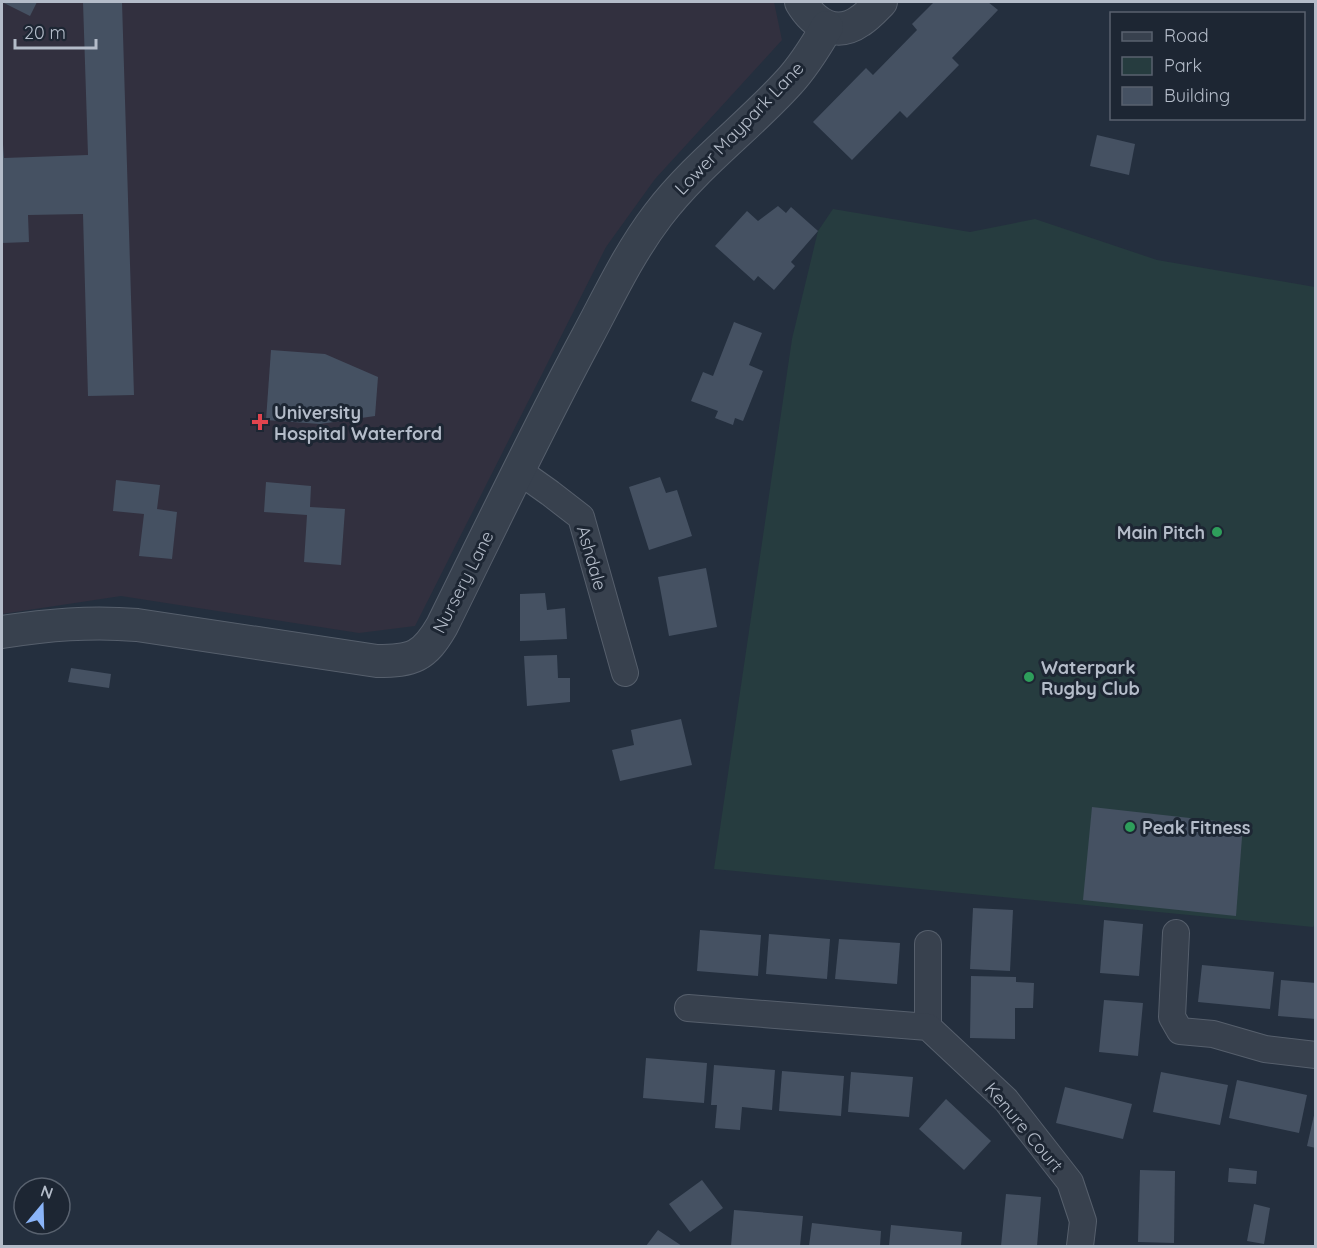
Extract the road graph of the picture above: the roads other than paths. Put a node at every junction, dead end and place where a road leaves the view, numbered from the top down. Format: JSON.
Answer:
{"nodes":[{"id":1,"x":801,"y":2,"type":"edge"},
{"id":2,"x":881,"y":2,"type":"edge"},
{"id":3,"x":827,"y":27,"type":"junction"},
{"id":4,"x":670,"y":200,"type":"joint"},
{"id":5,"x":519,"y":471,"type":"junction"},
{"id":6,"x":2,"y":632,"type":"edge"},
{"id":7,"x":625,"y":673,"type":"dead end"},
{"id":8,"x":1176,"y":933,"type":"dead end"},
{"id":9,"x":928,"y":944,"type":"dead end"},
{"id":10,"x":688,"y":1008,"type":"dead end"},
{"id":11,"x":928,"y":1027,"type":"junction"},
{"id":12,"x":1316,"y":1055,"type":"edge"},
{"id":13,"x":1080,"y":1246,"type":"edge"}],
"edges":[{"from":1,"to":3,"type":"street"},
{"from":2,"to":3,"type":"street"},
{"from":3,"to":4,"type":"street","name":"Lower Maypark Lane"},
{"from":4,"to":5,"type":"street","name":"Nursery Lane"},
{"from":5,"to":6,"type":"street","name":"Nursery Lane"},
{"from":5,"to":7,"type":"street","name":"Ashdale"},
{"from":8,"to":12,"type":"street"},
{"from":9,"to":11,"type":"street"},
{"from":10,"to":11,"type":"street"},
{"from":11,"to":13,"type":"street","name":"Kenure Court"}]}
